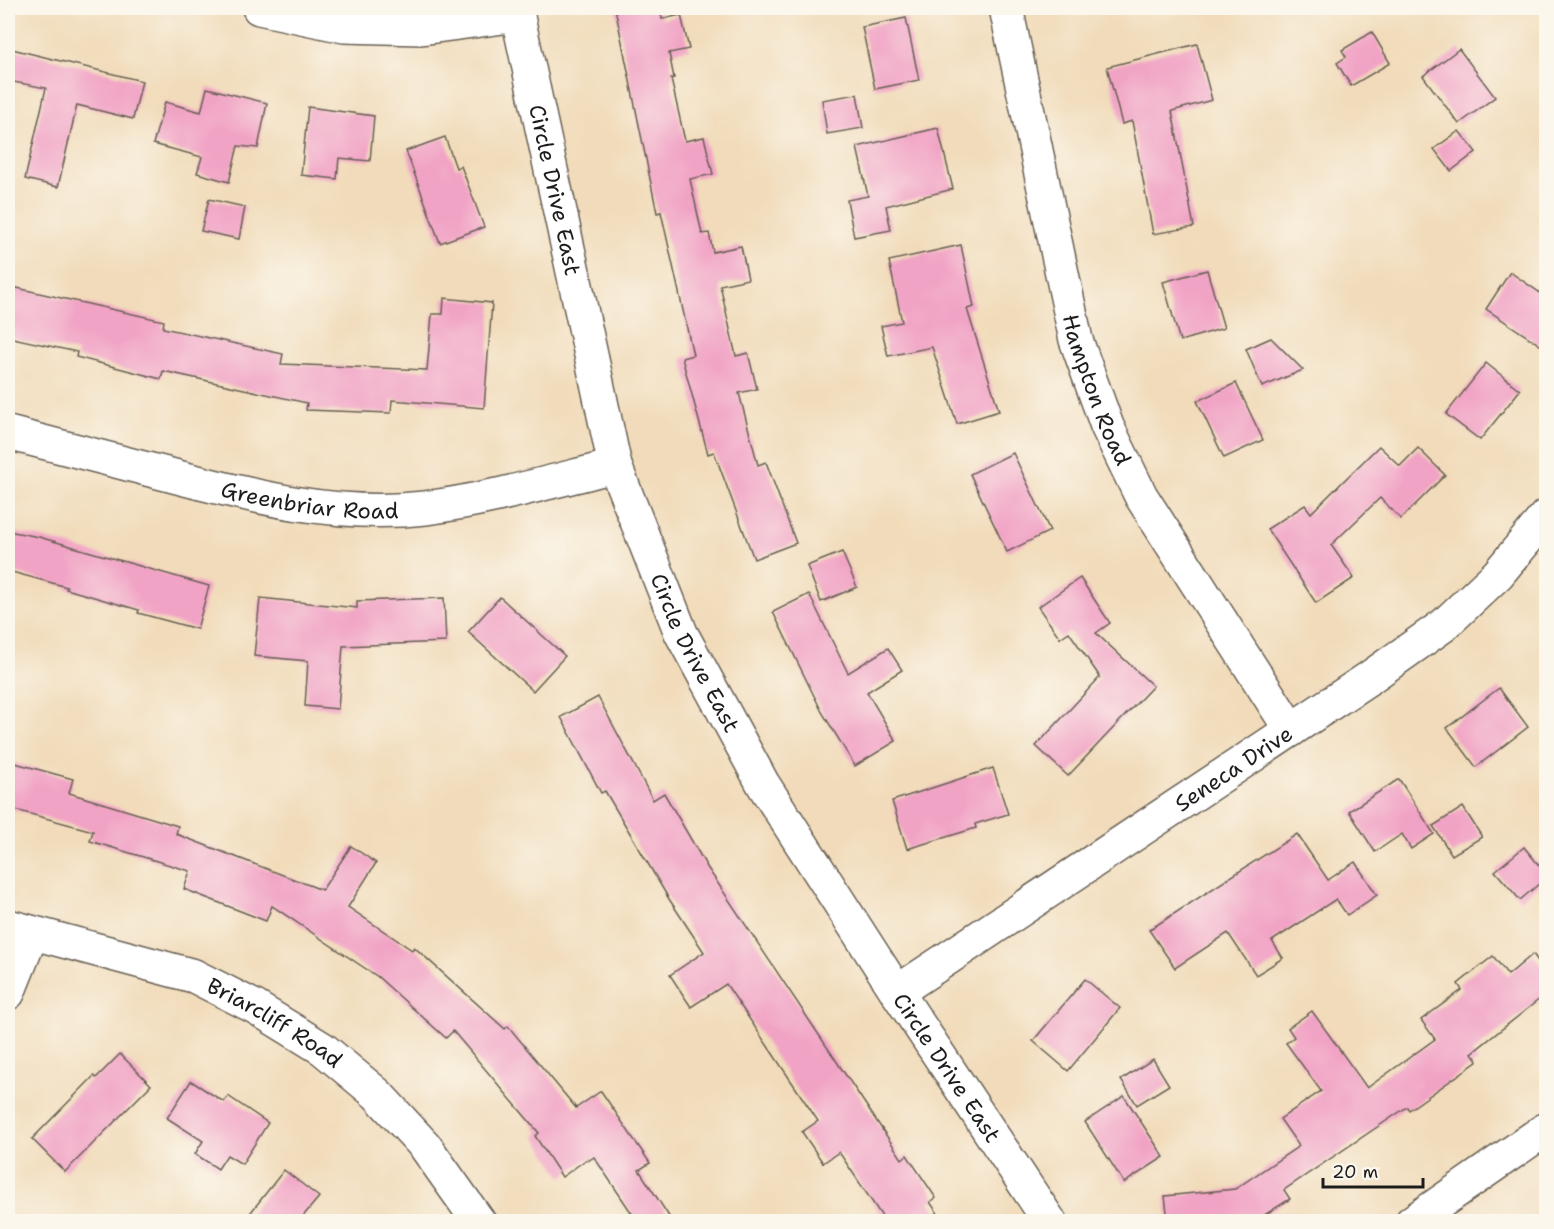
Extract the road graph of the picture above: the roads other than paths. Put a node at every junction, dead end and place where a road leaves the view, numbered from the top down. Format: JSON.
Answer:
{"nodes":[{"id":1,"x":259,"y":8,"type":"edge"},
{"id":2,"x":1006,"y":8,"type":"edge"},
{"id":3,"x":517,"y":11,"type":"edge"},
{"id":4,"x":8,"y":433,"type":"edge"},
{"id":5,"x":615,"y":466,"type":"junction"},
{"id":6,"x":1546,"y":516,"type":"edge"},
{"id":7,"x":1291,"y":729,"type":"junction"},
{"id":8,"x":20,"y":929,"type":"edge"},
{"id":9,"x":897,"y":992,"type":"junction"},
{"id":10,"x":8,"y":993,"type":"edge"},
{"id":11,"x":1546,"y":1129,"type":"edge"},
{"id":12,"x":479,"y":1221,"type":"edge"},
{"id":13,"x":1050,"y":1221,"type":"edge"},
{"id":14,"x":1412,"y":1221,"type":"edge"}],
"edges":[{"from":1,"to":3,"type":"street"},
{"from":2,"to":7,"type":"street","name":"Hampton Road"},
{"from":3,"to":5,"type":"street","name":"Circle Drive East"},
{"from":4,"to":5,"type":"street","name":"Greenbriar Road"},
{"from":5,"to":9,"type":"street","name":"Circle Drive East"},
{"from":6,"to":7,"type":"street","name":"Seneca Drive"},
{"from":7,"to":9,"type":"street","name":"Seneca Drive"},
{"from":8,"to":10,"type":"street"},
{"from":8,"to":12,"type":"street","name":"Briarcliff Road"},
{"from":9,"to":13,"type":"street","name":"Circle Drive East"},
{"from":11,"to":14,"type":"street"}]}
